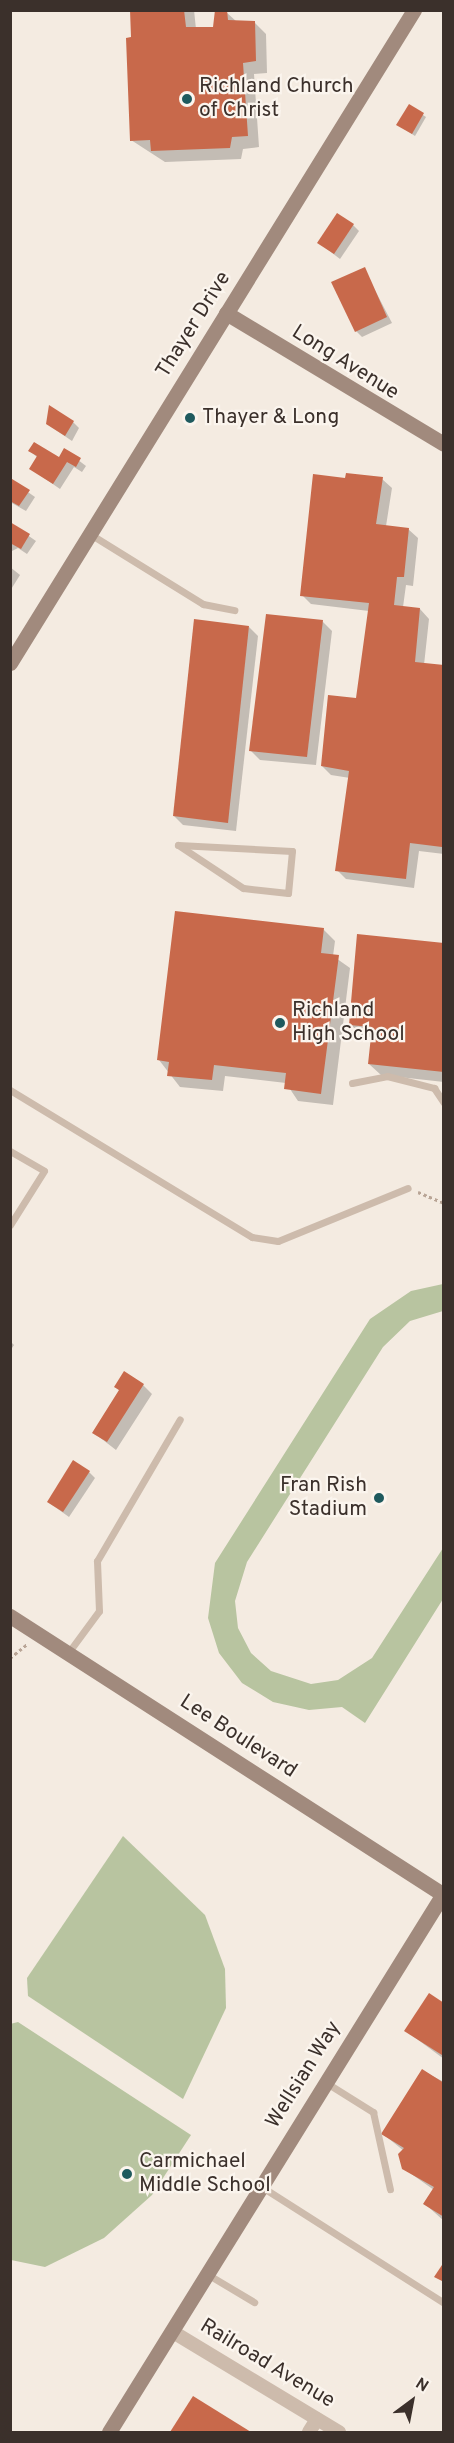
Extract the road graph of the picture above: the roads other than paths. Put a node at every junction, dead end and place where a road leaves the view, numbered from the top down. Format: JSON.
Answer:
{"nodes":[{"id":1,"x":414,"y":10,"type":"edge"},
{"id":2,"x":226,"y":313,"type":"junction"},
{"id":3,"x":444,"y":444,"type":"edge"},
{"id":4,"x":90,"y":534,"type":"junction"},
{"id":5,"x":234,"y":610,"type":"dead end"},
{"id":6,"x":10,"y":663,"type":"edge"},
{"id":7,"x":178,"y":845,"type":"joint"},
{"id":8,"x":352,"y":1083,"type":"dead end"},
{"id":9,"x":10,"y":1090,"type":"edge"},
{"id":10,"x":444,"y":1103,"type":"edge"},
{"id":11,"x":10,"y":1151,"type":"edge"},
{"id":12,"x":408,"y":1188,"type":"road end"},
{"id":13,"x":10,"y":1225,"type":"edge"},
{"id":14,"x":180,"y":1419,"type":"dead end"},
{"id":15,"x":10,"y":1616,"type":"edge"},
{"id":16,"x":68,"y":1653,"type":"junction"},
{"id":17,"x":443,"y":1894,"type":"edge"},
{"id":18,"x":325,"y":2082,"type":"junction"},
{"id":19,"x":260,"y":2186,"type":"junction"},
{"id":20,"x":390,"y":2189,"type":"dead end"},
{"id":21,"x":207,"y":2274,"type":"junction"},
{"id":22,"x":254,"y":2302,"type":"dead end"},
{"id":23,"x":444,"y":2303,"type":"edge"},
{"id":24,"x":173,"y":2332,"type":"junction"},
{"id":25,"x":317,"y":2419,"type":"junction"},
{"id":26,"x":109,"y":2433,"type":"edge"},
{"id":27,"x":309,"y":2433,"type":"edge"},
{"id":28,"x":339,"y":2433,"type":"edge"}],
"edges":[{"from":1,"to":2,"type":"street","name":"Thayer Drive"},
{"from":2,"to":3,"type":"street","name":"Long Avenue"},
{"from":2,"to":4,"type":"street","name":"Thayer Drive"},
{"from":4,"to":5,"type":"lane"},
{"from":4,"to":6,"type":"street","name":"Thayer Drive"},
{"from":7,"to":7,"type":"lane"},
{"from":8,"to":10,"type":"lane"},
{"from":9,"to":12,"type":"lane"},
{"from":11,"to":13,"type":"lane"},
{"from":14,"to":16,"type":"lane"},
{"from":15,"to":16,"type":"street","name":"Lee Boulevard"},
{"from":16,"to":17,"type":"street","name":"Lee Boulevard"},
{"from":17,"to":18,"type":"street","name":"Wellsian Way"},
{"from":18,"to":19,"type":"street","name":"Wellsian Way"},
{"from":18,"to":20,"type":"lane"},
{"from":19,"to":21,"type":"street","name":"Wellsian Way"},
{"from":19,"to":23,"type":"lane"},
{"from":21,"to":22,"type":"lane"},
{"from":21,"to":24,"type":"street","name":"Wellsian Way"},
{"from":24,"to":25,"type":"street","name":"Railroad Avenue"},
{"from":24,"to":26,"type":"street","name":"Wellsian Way"},
{"from":25,"to":27,"type":"street"},
{"from":25,"to":28,"type":"street","name":"Railroad Avenue"}]}
